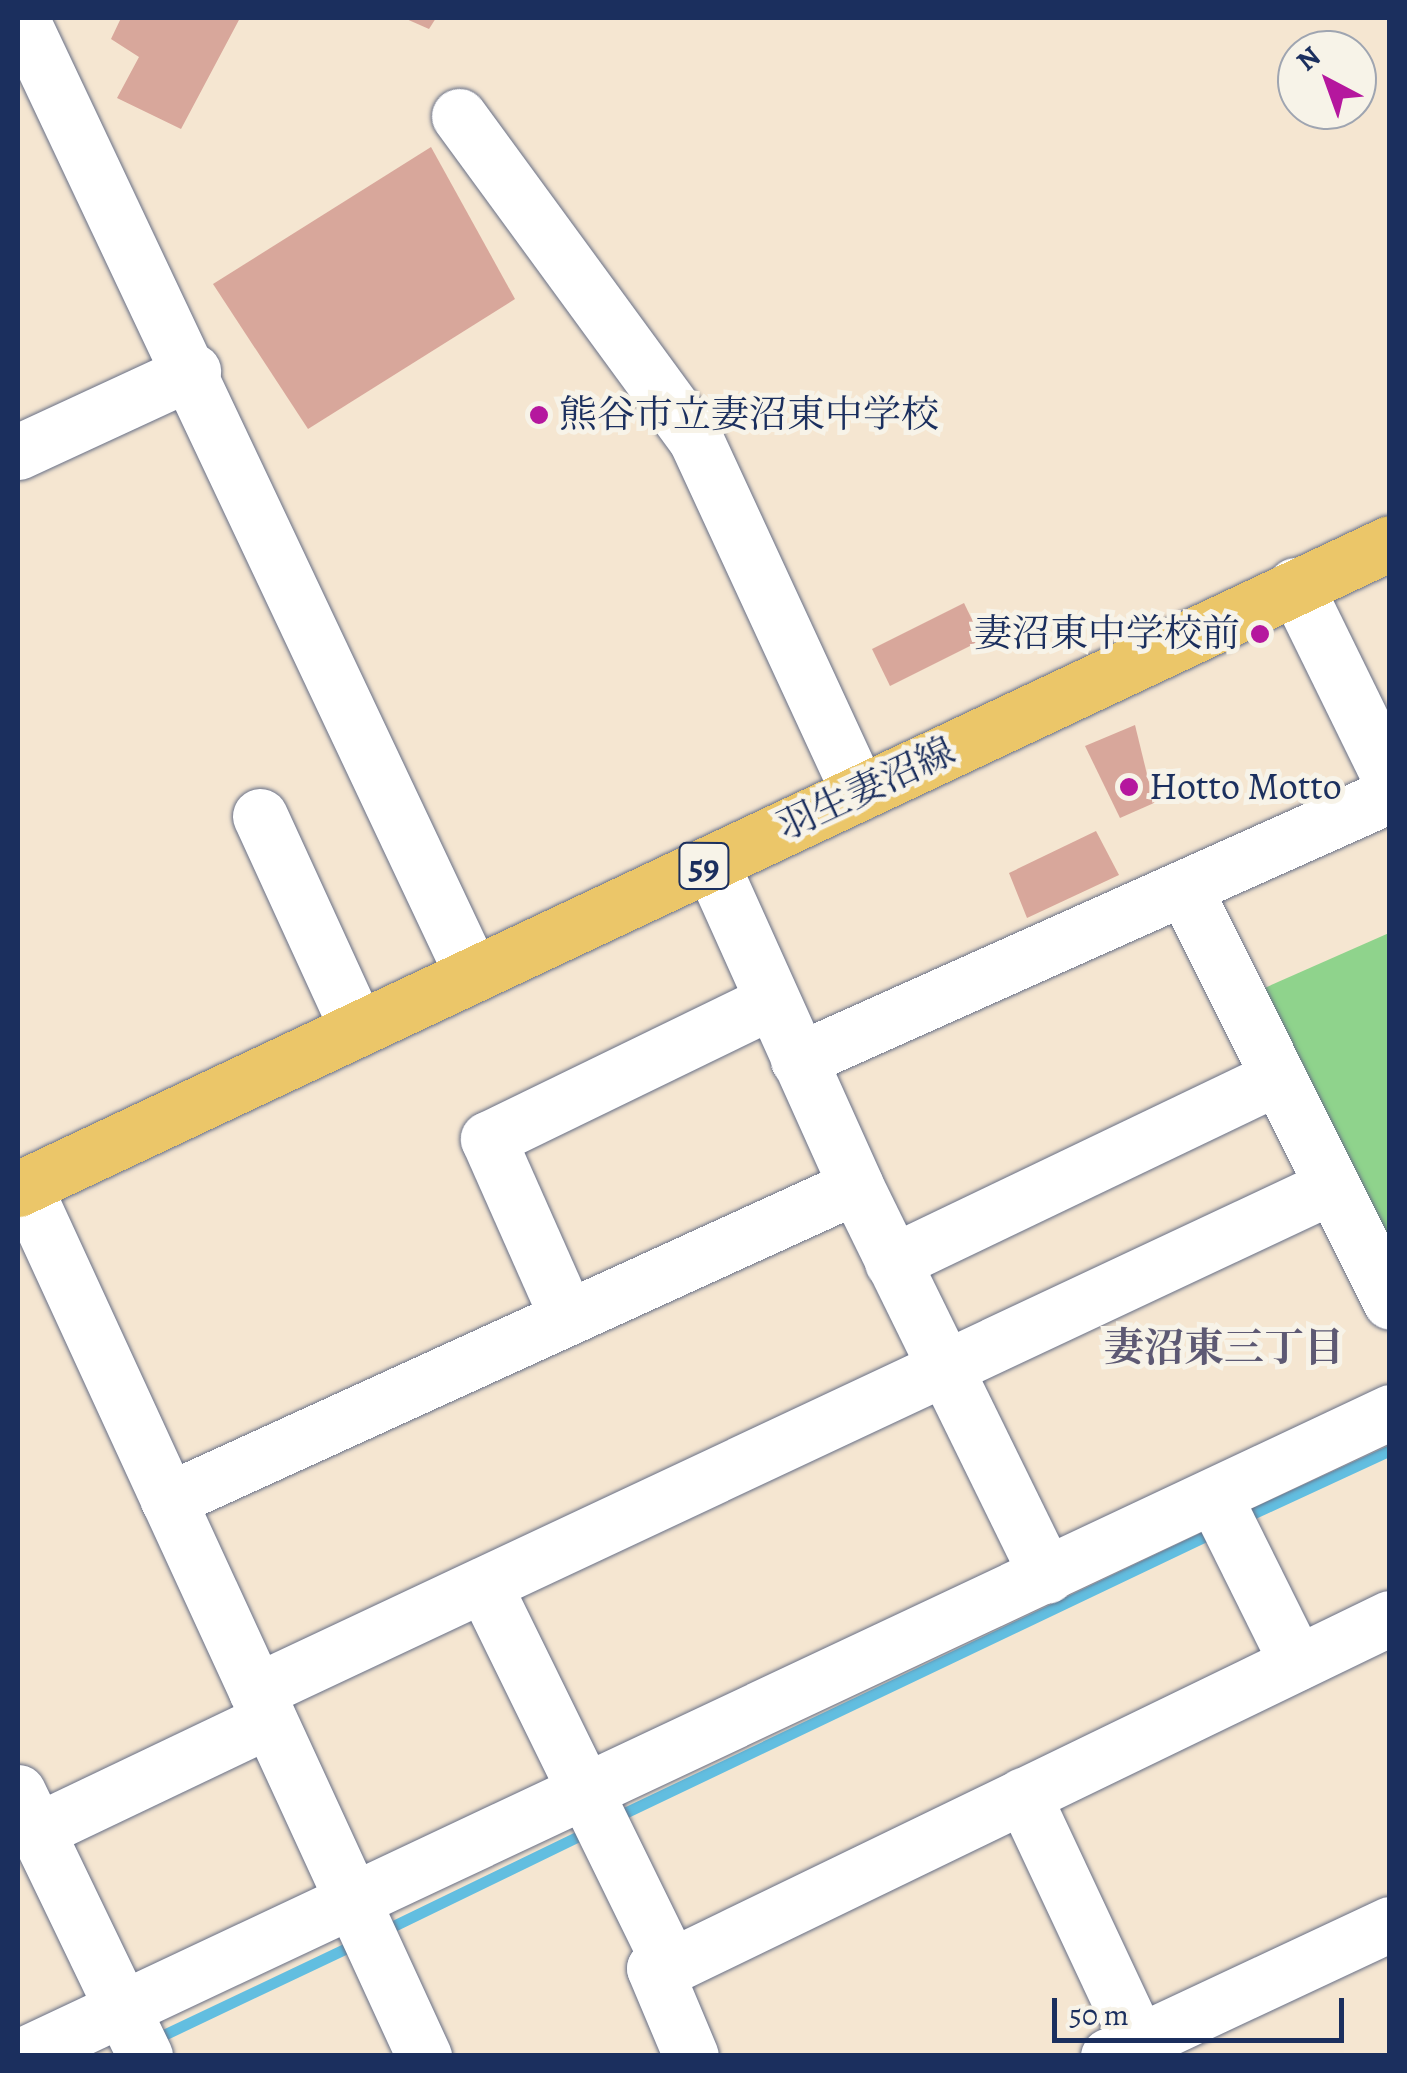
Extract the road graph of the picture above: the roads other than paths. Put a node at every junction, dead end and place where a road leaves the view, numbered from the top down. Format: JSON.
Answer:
{"nodes":[{"id":1,"x":21,"y":18,"type":"edge"},
{"id":2,"x":459,"y":116,"type":"dead end"},
{"id":3,"x":192,"y":370,"type":"junction"},
{"id":4,"x":18,"y":452,"type":"edge"},
{"id":5,"x":1390,"y":543,"type":"edge"},
{"id":6,"x":1295,"y":585,"type":"junction"},
{"id":7,"x":1373,"y":705,"type":"edge"},
{"id":8,"x":1390,"y":779,"type":"edge"},
{"id":9,"x":859,"y":793,"type":"junction"},
{"id":10,"x":1390,"y":795,"type":"edge"},
{"id":11,"x":260,"y":816,"type":"dead end"},
{"id":12,"x":711,"y":863,"type":"junction"},
{"id":13,"x":1185,"y":890,"type":"junction"},
{"id":14,"x":472,"y":974,"type":"junction"},
{"id":15,"x":770,"y":1002,"type":"junction"},
{"id":16,"x":357,"y":1028,"type":"junction"},
{"id":17,"x":798,"y":1060,"type":"junction"},
{"id":18,"x":1278,"y":1076,"type":"junction"},
{"id":19,"x":856,"y":1186,"type":"junction"},
{"id":20,"x":1332,"y":1186,"type":"junction"},
{"id":21,"x":21,"y":1188,"type":"edge"},
{"id":22,"x":892,"y":1262,"type":"junction"},
{"id":23,"x":1390,"y":1302,"type":"edge"},
{"id":24,"x":567,"y":1317,"type":"junction"},
{"id":25,"x":944,"y":1371,"type":"junction"},
{"id":26,"x":1390,"y":1412,"type":"edge"},
{"id":27,"x":1214,"y":1496,"type":"junction"},
{"id":28,"x":168,"y":1500,"type":"junction"},
{"id":29,"x":1046,"y":1576,"type":"junction"},
{"id":30,"x":484,"y":1586,"type":"junction"},
{"id":31,"x":1390,"y":1618,"type":"edge"},
{"id":32,"x":1297,"y":1663,"type":"junction"},
{"id":33,"x":262,"y":1706,"type":"junction"},
{"id":34,"x":587,"y":1794,"type":"junction"},
{"id":35,"x":1023,"y":1795,"type":"junction"},
{"id":36,"x":27,"y":1811,"type":"edge"},
{"id":37,"x":354,"y":1904,"type":"junction"},
{"id":38,"x":1390,"y":1924,"type":"edge"},
{"id":39,"x":671,"y":1966,"type":"junction"},
{"id":40,"x":122,"y":2007,"type":"junction"},
{"id":41,"x":1130,"y":2051,"type":"edge"},
{"id":42,"x":21,"y":2056,"type":"edge"},
{"id":43,"x":145,"y":2056,"type":"edge"},
{"id":44,"x":424,"y":2056,"type":"edge"},
{"id":45,"x":691,"y":2056,"type":"edge"}],
"edges":[{"from":1,"to":3,"type":"street"},
{"from":2,"to":9,"type":"street"},
{"from":3,"to":4,"type":"street"},
{"from":3,"to":14,"type":"street"},
{"from":5,"to":6,"type":"main road","name":"羽生妻沼線","number":"59"},
{"from":6,"to":7,"type":"street"},
{"from":6,"to":9,"type":"main road","name":"羽生妻沼線","number":"59"},
{"from":7,"to":8,"type":"street"},
{"from":9,"to":12,"type":"main road","name":"羽生妻沼線","number":"59"},
{"from":10,"to":13,"type":"street"},
{"from":11,"to":16,"type":"street"},
{"from":12,"to":14,"type":"main road","name":"羽生妻沼線","number":"59"},
{"from":12,"to":15,"type":"street"},
{"from":13,"to":17,"type":"street"},
{"from":13,"to":18,"type":"street"},
{"from":14,"to":16,"type":"main road","name":"羽生妻沼線","number":"59"},
{"from":15,"to":17,"type":"street"},
{"from":15,"to":24,"type":"street"},
{"from":16,"to":21,"type":"main road","name":"羽生妻沼線","number":"59"},
{"from":17,"to":19,"type":"street"},
{"from":18,"to":20,"type":"street"},
{"from":18,"to":22,"type":"street"},
{"from":19,"to":22,"type":"street"},
{"from":19,"to":24,"type":"street"},
{"from":20,"to":23,"type":"street"},
{"from":20,"to":25,"type":"street"},
{"from":21,"to":28,"type":"street"},
{"from":22,"to":25,"type":"street"},
{"from":24,"to":28,"type":"street"},
{"from":25,"to":29,"type":"street"},
{"from":25,"to":30,"type":"street"},
{"from":26,"to":27,"type":"street"},
{"from":27,"to":29,"type":"street"},
{"from":27,"to":32,"type":"street"},
{"from":28,"to":33,"type":"street"},
{"from":29,"to":34,"type":"street"},
{"from":30,"to":33,"type":"street"},
{"from":30,"to":34,"type":"street"},
{"from":31,"to":32,"type":"street"},
{"from":32,"to":35,"type":"street"},
{"from":33,"to":36,"type":"street"},
{"from":33,"to":37,"type":"street"},
{"from":34,"to":37,"type":"street"},
{"from":34,"to":39,"type":"street"},
{"from":35,"to":39,"type":"street"},
{"from":35,"to":41,"type":"street"},
{"from":36,"to":40,"type":"street"},
{"from":37,"to":40,"type":"street"},
{"from":37,"to":44,"type":"street"},
{"from":38,"to":41,"type":"street"},
{"from":39,"to":45,"type":"street"},
{"from":40,"to":42,"type":"street"},
{"from":40,"to":43,"type":"street"}]}
